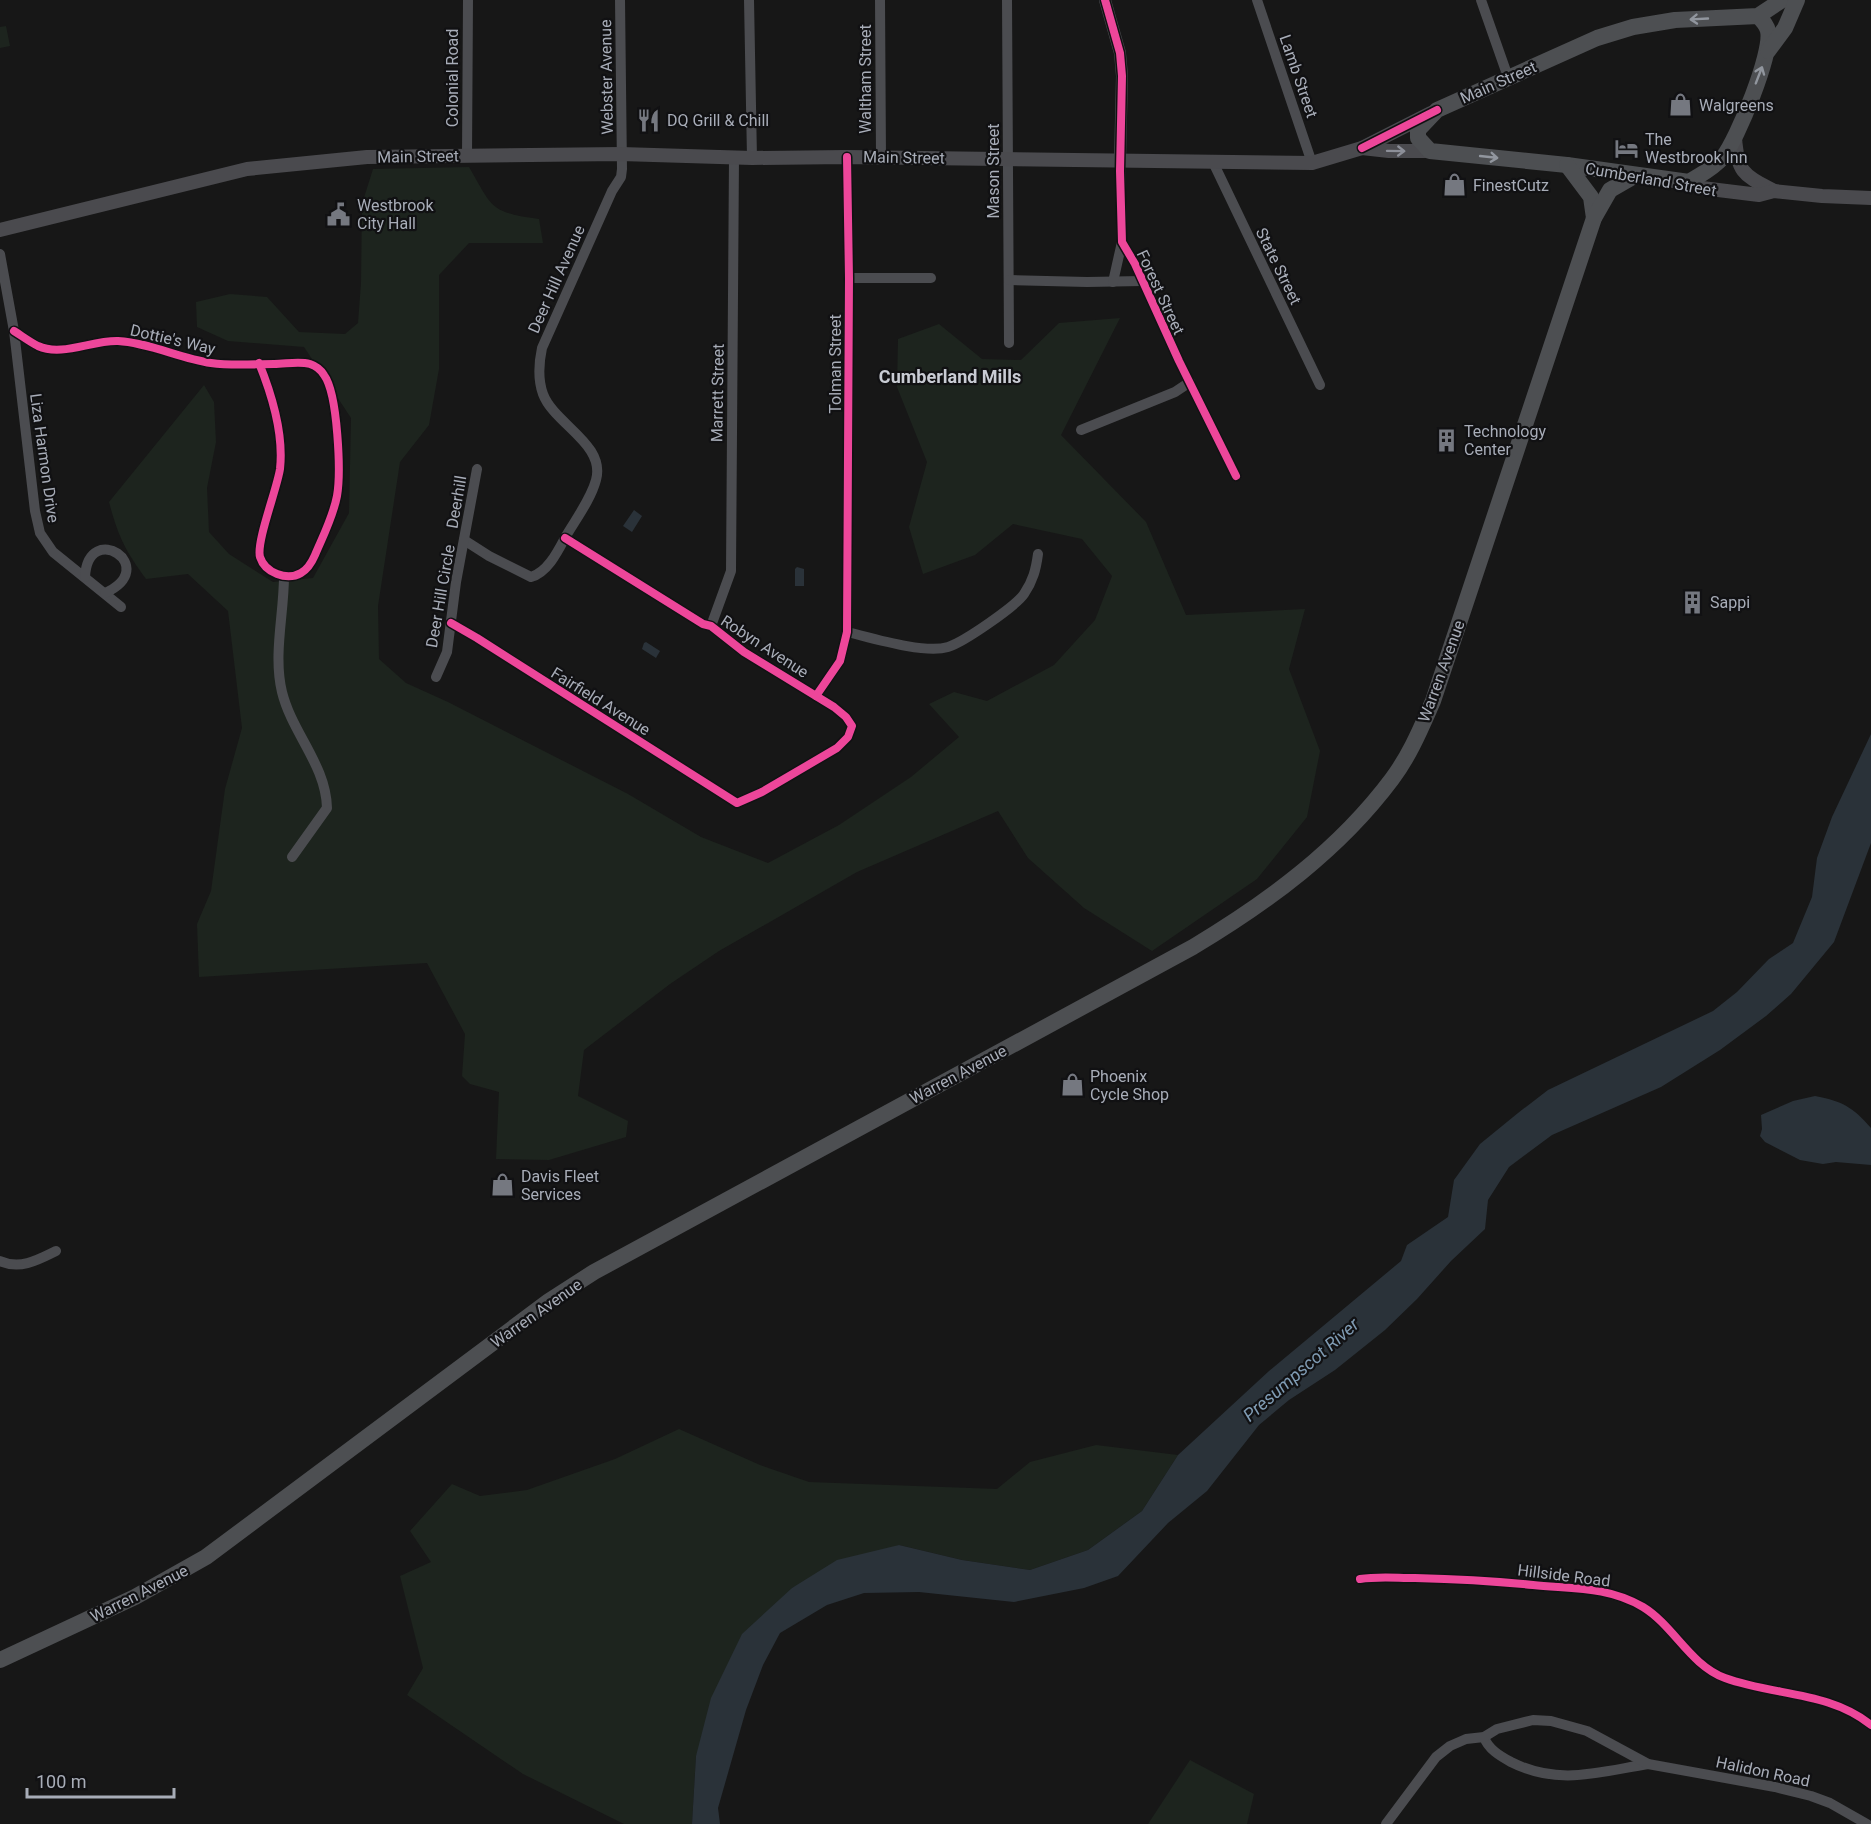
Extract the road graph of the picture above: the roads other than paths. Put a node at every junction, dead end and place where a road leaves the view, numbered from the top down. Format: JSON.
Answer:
{"nodes":[{"id":1,"x":468,"y":0,"type":"edge"},
{"id":2,"x":620,"y":0,"type":"edge"},
{"id":3,"x":749,"y":0,"type":"edge"},
{"id":4,"x":880,"y":0,"type":"edge"},
{"id":5,"x":1007,"y":0,"type":"edge"},
{"id":6,"x":1105,"y":0,"type":"edge"},
{"id":7,"x":1257,"y":0,"type":"edge"},
{"id":8,"x":1481,"y":0,"type":"edge"},
{"id":9,"x":1782,"y":0,"type":"edge"},
{"id":10,"x":1797,"y":0,"type":"edge"},
{"id":11,"x":1758,"y":16,"type":"junction"},
{"id":12,"x":1768,"y":51,"type":"junction"},
{"id":13,"x":1508,"y":77,"type":"junction"},
{"id":14,"x":1437,"y":110,"type":"junction"},
{"id":15,"x":1735,"y":138,"type":"junction"},
{"id":16,"x":1362,"y":148,"type":"junction"},
{"id":17,"x":1431,"y":151,"type":"junction"},
{"id":18,"x":621,"y":154,"type":"junction"},
{"id":19,"x":467,"y":156,"type":"junction"},
{"id":20,"x":734,"y":157,"type":"junction"},
{"id":21,"x":847,"y":157,"type":"junction"},
{"id":22,"x":881,"y":157,"type":"junction"},
{"id":23,"x":752,"y":158,"type":"junction"},
{"id":24,"x":1008,"y":159,"type":"junction"},
{"id":25,"x":1120,"y":160,"type":"junction"},
{"id":26,"x":1212,"y":160,"type":"junction"},
{"id":27,"x":1312,"y":163,"type":"junction"},
{"id":28,"x":1568,"y":165,"type":"junction"},
{"id":29,"x":1636,"y":175,"type":"junction"},
{"id":30,"x":1689,"y":182,"type":"junction"},
{"id":31,"x":1774,"y":191,"type":"junction"},
{"id":32,"x":1871,"y":198,"type":"edge"},
{"id":33,"x":1594,"y":218,"type":"junction"},
{"id":34,"x":0,"y":231,"type":"edge"},
{"id":35,"x":1122,"y":242,"type":"junction"},
{"id":36,"x":0,"y":254,"type":"edge"},
{"id":37,"x":849,"y":278,"type":"junction"},
{"id":38,"x":931,"y":278,"type":"dead end"},
{"id":39,"x":1009,"y":280,"type":"junction"},
{"id":40,"x":1142,"y":281,"type":"junction"},
{"id":41,"x":1113,"y":282,"type":"junction"},
{"id":42,"x":14,"y":331,"type":"junction"},
{"id":43,"x":1009,"y":343,"type":"dead end"},
{"id":44,"x":259,"y":363,"type":"junction"},
{"id":45,"x":1190,"y":382,"type":"junction"},
{"id":46,"x":1320,"y":385,"type":"dead end"},
{"id":47,"x":1081,"y":430,"type":"dead end"},
{"id":48,"x":477,"y":469,"type":"dead end"},
{"id":49,"x":1236,"y":476,"type":"dead end"},
{"id":50,"x":566,"y":538,"type":"junction"},
{"id":51,"x":464,"y":540,"type":"junction"},
{"id":52,"x":1038,"y":554,"type":"dead end"},
{"id":53,"x":284,"y":576,"type":"junction"},
{"id":54,"x":85,"y":577,"type":"junction"},
{"id":55,"x":105,"y":593,"type":"junction"},
{"id":56,"x":121,"y":608,"type":"dead end"},
{"id":57,"x":451,"y":623,"type":"junction"},
{"id":58,"x":711,"y":626,"type":"junction"},
{"id":59,"x":847,"y":632,"type":"junction"},
{"id":60,"x":436,"y":677,"type":"dead end"},
{"id":61,"x":816,"y":696,"type":"junction"},
{"id":62,"x":852,"y":726,"type":"joint"},
{"id":63,"x":292,"y":857,"type":"dead end"},
{"id":64,"x":56,"y":1251,"type":"dead end"},
{"id":65,"x":0,"y":1261,"type":"edge"},
{"id":66,"x":1360,"y":1579,"type":"dead end"},
{"id":67,"x":0,"y":1660,"type":"edge"},
{"id":68,"x":1871,"y":1725,"type":"edge"},
{"id":69,"x":1484,"y":1737,"type":"junction"},
{"id":70,"x":1647,"y":1764,"type":"junction"},
{"id":71,"x":1386,"y":1824,"type":"edge"},
{"id":72,"x":1867,"y":1824,"type":"edge"}],
"edges":[{"from":1,"to":19,"type":"street","name":"Colonial Road"},
{"from":2,"to":18,"type":"street","name":"Webster Avenue"},
{"from":3,"to":23,"type":"street"},
{"from":4,"to":22,"type":"street","name":"Waltham Street"},
{"from":5,"to":24,"type":"street","name":"Mason Street"},
{"from":6,"to":25,"type":"street","name":"Forest Street"},
{"from":7,"to":27,"type":"street","name":"Lamb Street"},
{"from":8,"to":13,"type":"street"},
{"from":9,"to":11,"type":"main road"},
{"from":10,"to":12,"type":"main road"},
{"from":11,"to":12,"type":"main road"},
{"from":11,"to":13,"type":"main road","name":"Main Street","one_way":true},
{"from":15,"to":12,"type":"main road","one_way":true},
{"from":13,"to":14,"type":"main road","name":"Main Street"},
{"from":14,"to":16,"type":"main road","name":"Main Street"},
{"from":14,"to":17,"type":"main road"},
{"from":15,"to":30,"type":"main road"},
{"from":15,"to":31,"type":"main road"},
{"from":16,"to":17,"type":"main road","name":"Cumberland Street","one_way":true},
{"from":16,"to":27,"type":"main road","name":"Main Street"},
{"from":17,"to":28,"type":"main road","name":"Cumberland Street","one_way":true},
{"from":18,"to":19,"type":"main road","name":"Main Street"},
{"from":18,"to":20,"type":"main road","name":"Main Street"},
{"from":18,"to":50,"type":"street","name":"Deer Hill Avenue"},
{"from":19,"to":34,"type":"main road","name":"Main Street"},
{"from":20,"to":23,"type":"main road","name":"Main Street"},
{"from":20,"to":58,"type":"street","name":"Marrett Street"},
{"from":21,"to":22,"type":"main road","name":"Main Street"},
{"from":21,"to":23,"type":"main road","name":"Main Street"},
{"from":21,"to":37,"type":"street","name":"Tolman Street"},
{"from":22,"to":24,"type":"main road","name":"Main Street"},
{"from":24,"to":25,"type":"main road","name":"Main Street"},
{"from":24,"to":39,"type":"street","name":"Mason Street"},
{"from":25,"to":26,"type":"main road","name":"Main Street"},
{"from":25,"to":35,"type":"street","name":"Forest Street"},
{"from":26,"to":27,"type":"main road","name":"Main Street"},
{"from":26,"to":46,"type":"street","name":"State Street"},
{"from":28,"to":29,"type":"main road","name":"Cumberland Street"},
{"from":28,"to":33,"type":"main road"},
{"from":29,"to":30,"type":"main road","name":"Cumberland Street"},
{"from":29,"to":33,"type":"main road","name":"Warren Avenue"},
{"from":30,"to":31,"type":"main road","name":"Cumberland Street"},
{"from":31,"to":32,"type":"main road","name":"Cumberland Street"},
{"from":33,"to":67,"type":"main road","name":"Warren Avenue"},
{"from":35,"to":40,"type":"street","name":"Forest Street"},
{"from":35,"to":41,"type":"street"},
{"from":36,"to":42,"type":"street","name":"Liza Harmon Drive"},
{"from":37,"to":38,"type":"street"},
{"from":37,"to":59,"type":"street","name":"Tolman Street"},
{"from":39,"to":41,"type":"street"},
{"from":39,"to":43,"type":"street","name":"Mason Street"},
{"from":40,"to":41,"type":"street"},
{"from":40,"to":45,"type":"street","name":"Forest Street"},
{"from":42,"to":44,"type":"street","name":"Dottie's Way"},
{"from":42,"to":54,"type":"street","name":"Liza Harmon Drive"},
{"from":44,"to":53,"type":"street"},
{"from":44,"to":53,"type":"street","name":"Dottie's Way"},
{"from":45,"to":47,"type":"street"},
{"from":45,"to":49,"type":"street","name":"Forest Street"},
{"from":48,"to":51,"type":"street","name":"Deerhill"},
{"from":50,"to":51,"type":"street","name":"Deer Hill Circle"},
{"from":50,"to":58,"type":"street","name":"Robyn Avenue"},
{"from":51,"to":57,"type":"street","name":"Deer Hill Circle"},
{"from":52,"to":59,"type":"street"},
{"from":53,"to":63,"type":"street"},
{"from":54,"to":55,"type":"street","name":"Liza Harmon Drive"},
{"from":54,"to":55,"type":"street"},
{"from":55,"to":56,"type":"street","name":"Liza Harmon Drive"},
{"from":57,"to":60,"type":"street","name":"Deer Hill Circle"},
{"from":57,"to":62,"type":"street","name":"Fairfield Avenue"},
{"from":58,"to":61,"type":"street","name":"Robyn Avenue"},
{"from":59,"to":61,"type":"street","name":"Tolman Street"},
{"from":61,"to":62,"type":"street","name":"Robyn Avenue"},
{"from":64,"to":65,"type":"street"},
{"from":66,"to":68,"type":"street","name":"Hillside Road"},
{"from":69,"to":70,"type":"street","name":"Halidon Road"},
{"from":69,"to":70,"type":"street","name":"Halidon Road"},
{"from":69,"to":71,"type":"street","name":"Halidon Road"},
{"from":70,"to":72,"type":"street","name":"Halidon Road"}]}
